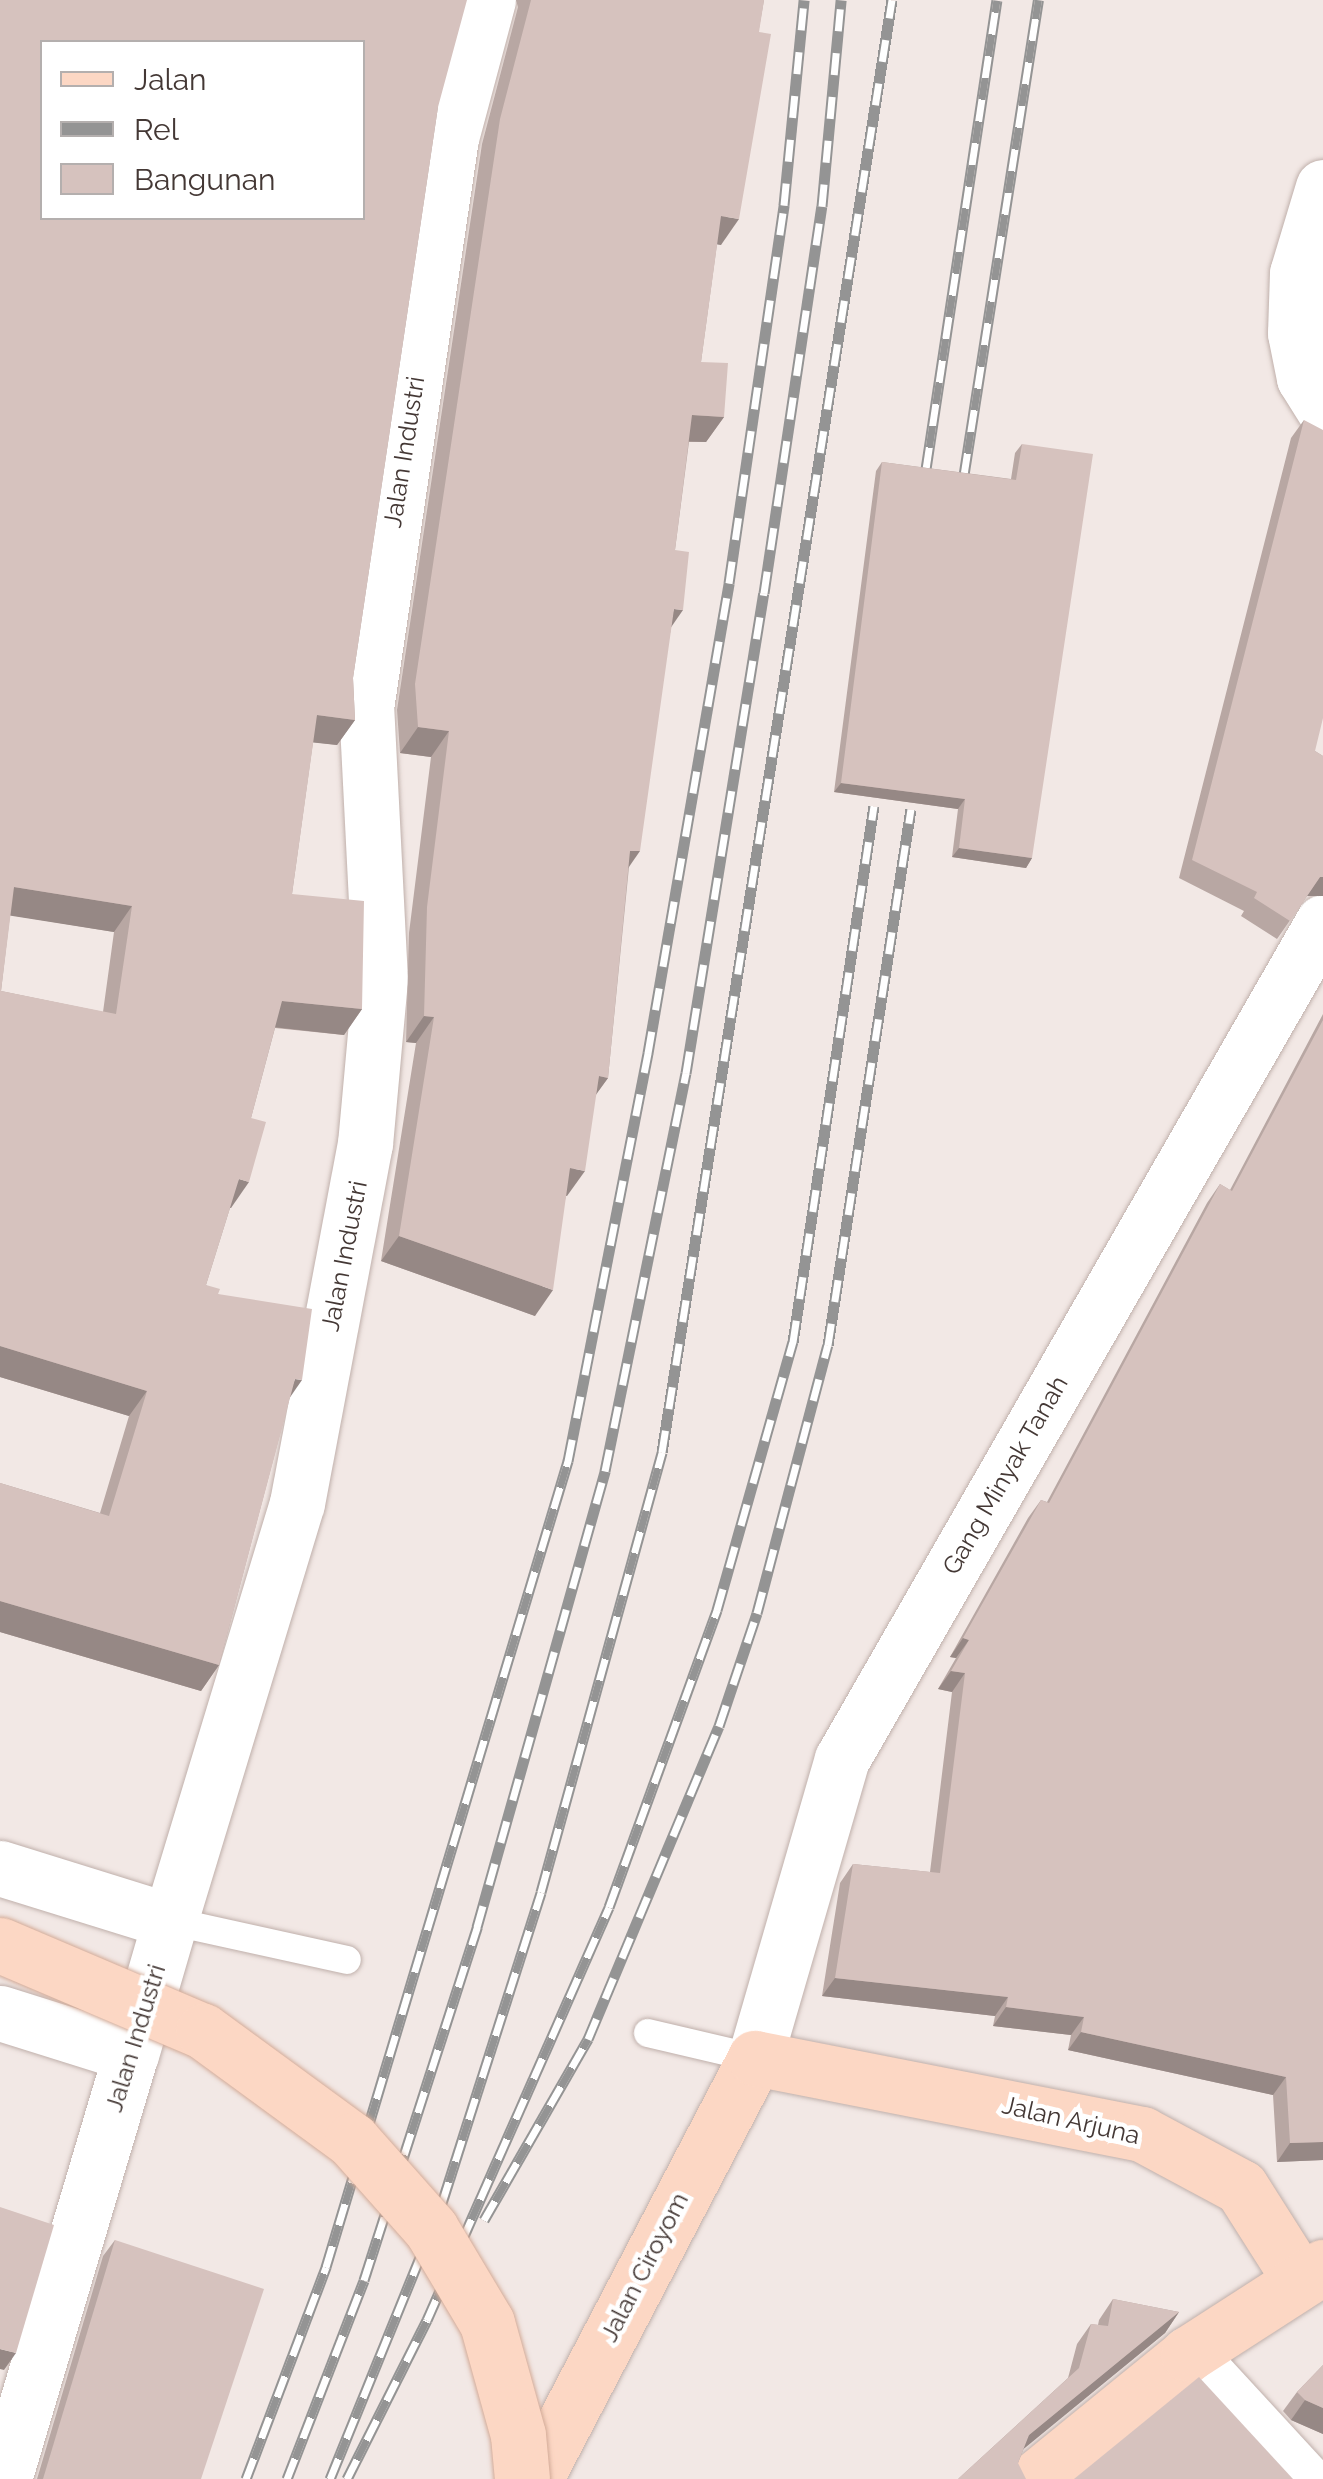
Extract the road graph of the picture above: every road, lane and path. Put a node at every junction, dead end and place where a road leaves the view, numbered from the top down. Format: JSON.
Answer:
{"nodes":[{"id":1,"x":488,"y":0,"type":"edge"},
{"id":2,"x":1323,"y":187,"type":"edge"},
{"id":3,"x":1323,"y":408,"type":"edge"},
{"id":4,"x":1323,"y":922,"type":"edge"},
{"id":5,"x":0,"y":1868,"type":"edge"},
{"id":6,"x":170,"y":1921,"type":"junction"},
{"id":7,"x":0,"y":1944,"type":"edge"},
{"id":8,"x":347,"y":1960,"type":"dead end"},
{"id":9,"x":0,"y":2014,"type":"edge"},
{"id":10,"x":648,"y":2033,"type":"dead end"},
{"id":11,"x":131,"y":2054,"type":"junction"},
{"id":12,"x":756,"y":2058,"type":"junction"},
{"id":13,"x":1312,"y":2274,"type":"edge"},
{"id":14,"x":1188,"y":2354,"type":"junction"},
{"id":15,"x":4,"y":2479,"type":"edge"},
{"id":16,"x":522,"y":2479,"type":"edge"},
{"id":17,"x":535,"y":2479,"type":"edge"},
{"id":18,"x":1035,"y":2479,"type":"edge"},
{"id":19,"x":1303,"y":2479,"type":"edge"}],
"edges":[{"from":1,"to":6,"type":"street","name":"Jalan Industri"},
{"from":2,"to":3,"type":"street"},
{"from":4,"to":12,"type":"street","name":"Gang Minyak Tanah"},
{"from":5,"to":6,"type":"street"},
{"from":6,"to":8,"type":"lane"},
{"from":6,"to":11,"type":"street","name":"Jalan Industri"},
{"from":7,"to":16,"type":"main road","bridge":true},
{"from":9,"to":11,"type":"street"},
{"from":10,"to":12,"type":"lane"},
{"from":11,"to":15,"type":"street","name":"Jalan Industri"},
{"from":12,"to":13,"type":"main road","name":"Jalan Arjuna"},
{"from":12,"to":17,"type":"main road","name":"Jalan Ciroyom"},
{"from":13,"to":14,"type":"main road"},
{"from":14,"to":18,"type":"main road"},
{"from":14,"to":19,"type":"street"}]}
